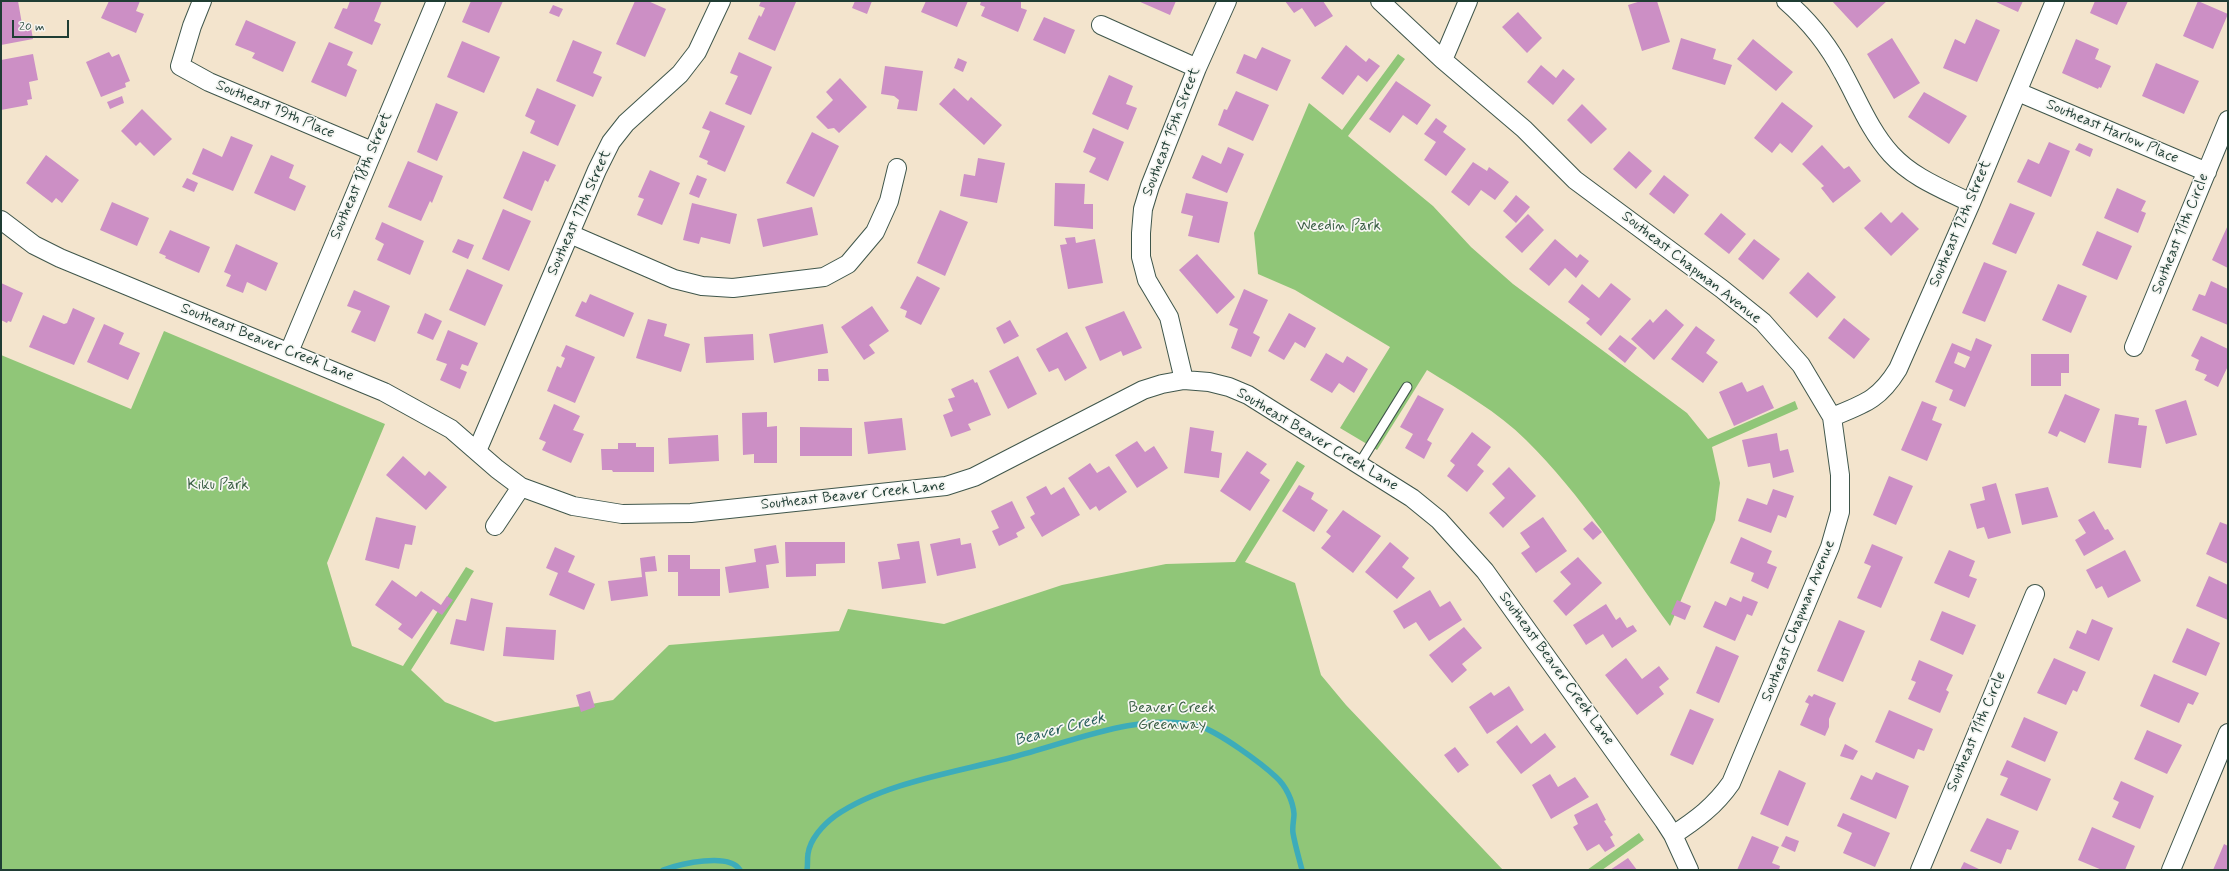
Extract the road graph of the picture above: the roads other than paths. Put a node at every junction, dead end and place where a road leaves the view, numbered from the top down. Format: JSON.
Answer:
{"nodes":[{"id":1,"x":202,"y":1,"type":"edge"},
{"id":2,"x":436,"y":1,"type":"edge"},
{"id":3,"x":721,"y":1,"type":"edge"},
{"id":4,"x":1227,"y":1,"type":"edge"},
{"id":5,"x":1380,"y":1,"type":"edge"},
{"id":6,"x":1468,"y":1,"type":"edge"},
{"id":7,"x":1786,"y":1,"type":"edge"},
{"id":8,"x":2055,"y":1,"type":"edge"},
{"id":9,"x":1102,"y":25,"type":"dead end"},
{"id":10,"x":1443,"y":60,"type":"junction"},
{"id":11,"x":1197,"y":68,"type":"junction"},
{"id":12,"x":2018,"y":92,"type":"junction"},
{"id":13,"x":2228,"y":120,"type":"edge"},
{"id":14,"x":372,"y":151,"type":"junction"},
{"id":15,"x":897,"y":168,"type":"dead end"},
{"id":16,"x":2206,"y":172,"type":"junction"},
{"id":17,"x":1971,"y":203,"type":"junction"},
{"id":18,"x":1,"y":220,"type":"edge"},
{"id":19,"x":570,"y":234,"type":"junction"},
{"id":20,"x":2134,"y":347,"type":"dead end"},
{"id":21,"x":289,"y":352,"type":"junction"},
{"id":22,"x":1184,"y":380,"type":"junction"},
{"id":23,"x":1407,"y":387,"type":"dead end"},
{"id":24,"x":1832,"y":416,"type":"junction"},
{"id":25,"x":477,"y":451,"type":"junction"},
{"id":26,"x":1358,"y":466,"type":"junction"},
{"id":27,"x":521,"y":487,"type":"junction"},
{"id":28,"x":495,"y":526,"type":"dead end"},
{"id":29,"x":2035,"y":594,"type":"dead end"},
{"id":30,"x":2228,"y":733,"type":"edge"},
{"id":31,"x":1673,"y":836,"type":"junction"},
{"id":32,"x":1689,"y":870,"type":"edge"},
{"id":33,"x":1920,"y":870,"type":"edge"},
{"id":34,"x":2171,"y":870,"type":"edge"}],
"edges":[{"from":1,"to":14,"type":"street","name":"Southeast 19th Place"},
{"from":2,"to":14,"type":"street","name":"Southeast 18th Street"},
{"from":3,"to":19,"type":"street","name":"Southeast 17th Street"},
{"from":4,"to":11,"type":"street","name":"Southeast 15th Street"},
{"from":5,"to":10,"type":"street","name":"Southeast Chapman Avenue"},
{"from":6,"to":10,"type":"street"},
{"from":7,"to":17,"type":"street"},
{"from":8,"to":12,"type":"street","name":"Southeast 12th Street"},
{"from":9,"to":11,"type":"street"},
{"from":10,"to":24,"type":"street","name":"Southeast Chapman Avenue"},
{"from":11,"to":22,"type":"street","name":"Southeast 15th Street"},
{"from":12,"to":16,"type":"street","name":"Southeast Harlow Place"},
{"from":12,"to":17,"type":"street","name":"Southeast 12th Street"},
{"from":13,"to":16,"type":"street","name":"Southeast 11th Circle"},
{"from":14,"to":21,"type":"street","name":"Southeast 18th Street"},
{"from":15,"to":19,"type":"street"},
{"from":16,"to":20,"type":"street","name":"Southeast 11th Circle"},
{"from":17,"to":24,"type":"street","name":"Southeast 12th Street"},
{"from":18,"to":21,"type":"street","name":"Southeast Beaver Creek Lane"},
{"from":19,"to":25,"type":"street","name":"Southeast 17th Street"},
{"from":21,"to":25,"type":"street","name":"Southeast Beaver Creek Lane"},
{"from":22,"to":26,"type":"street","name":"Southeast Beaver Creek Lane"},
{"from":22,"to":27,"type":"street","name":"Southeast Beaver Creek Lane"},
{"from":23,"to":26,"type":"lane"},
{"from":24,"to":31,"type":"street","name":"Southeast Chapman Avenue"},
{"from":25,"to":27,"type":"street","name":"Southeast Beaver Creek Lane"},
{"from":26,"to":31,"type":"street","name":"Southeast Beaver Creek Lane"},
{"from":27,"to":28,"type":"street"},
{"from":29,"to":33,"type":"street","name":"Southeast 11th Circle"},
{"from":30,"to":34,"type":"street"},
{"from":31,"to":32,"type":"street","name":"Southeast Beaver Creek Lane"}]}
